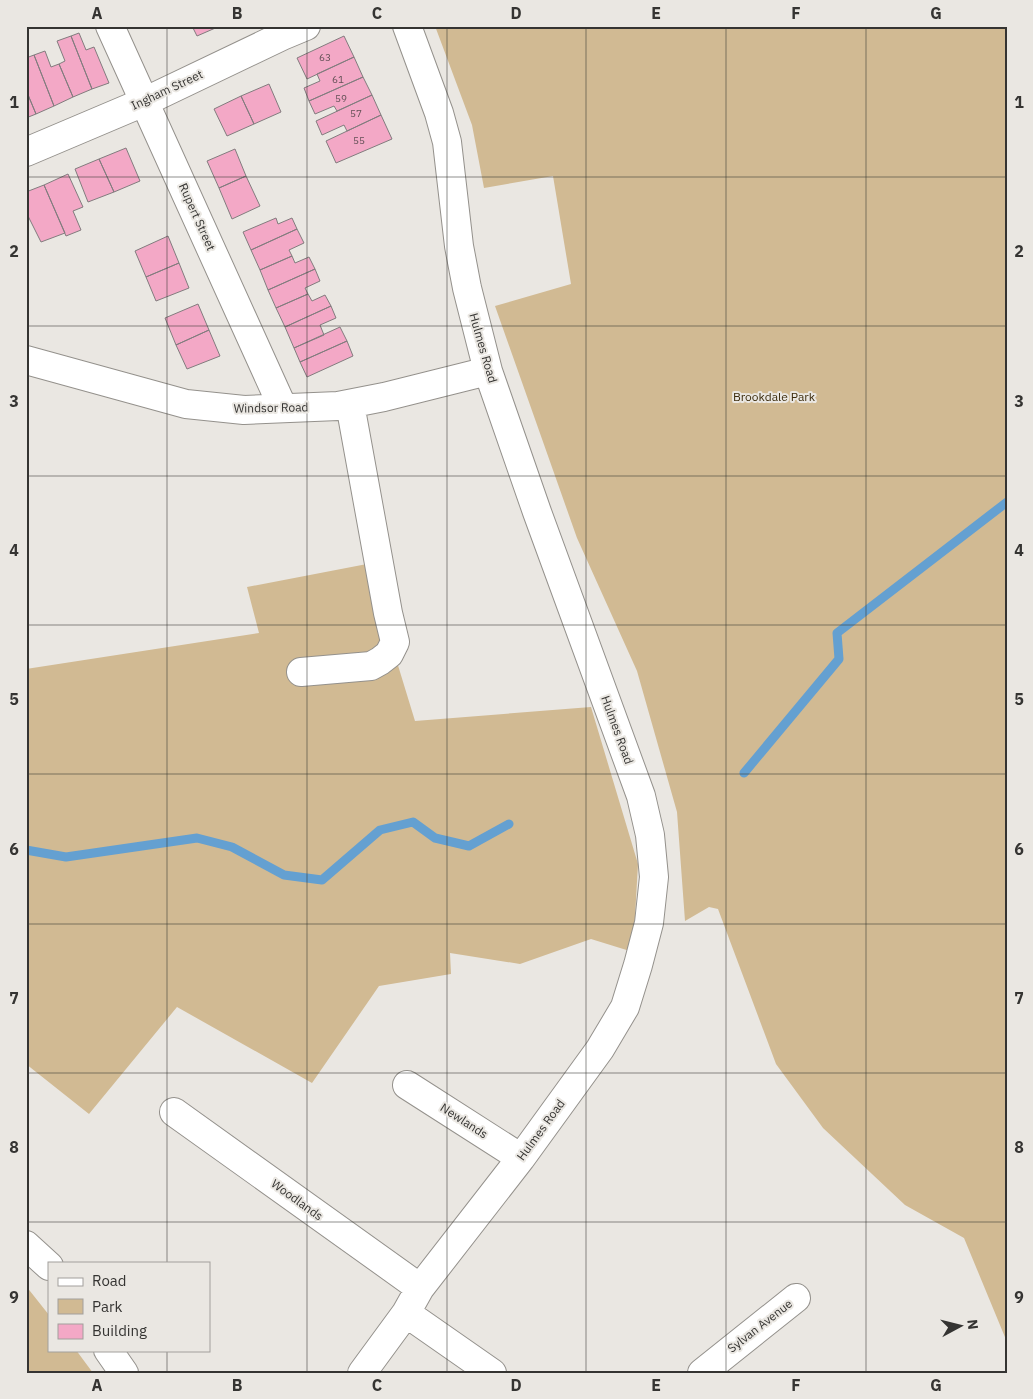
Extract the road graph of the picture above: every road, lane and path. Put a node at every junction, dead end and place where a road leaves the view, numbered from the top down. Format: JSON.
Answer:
{"nodes":[{"id":1,"x":110,"y":26,"type":"edge"},
{"id":2,"x":407,"y":26,"type":"edge"},
{"id":3,"x":289,"y":29,"type":"edge"},
{"id":4,"x":144,"y":102,"type":"junction"},
{"id":5,"x":26,"y":152,"type":"edge"},
{"id":6,"x":26,"y":360,"type":"edge"},
{"id":7,"x":488,"y":371,"type":"junction"},
{"id":8,"x":350,"y":404,"type":"junction"},
{"id":9,"x":283,"y":408,"type":"junction"},
{"id":10,"x":301,"y":672,"type":"dead end"},
{"id":11,"x":407,"y":1084,"type":"dead end"},
{"id":12,"x":174,"y":1112,"type":"dead end"},
{"id":13,"x":521,"y":1158,"type":"junction"},
{"id":14,"x":26,"y":1245,"type":"edge"},
{"id":15,"x":48,"y":1265,"type":"edge"},
{"id":16,"x":420,"y":1288,"type":"junction"},
{"id":17,"x":796,"y":1298,"type":"dead end"},
{"id":18,"x":406,"y":1312,"type":"junction"},
{"id":19,"x":109,"y":1352,"type":"edge"},
{"id":20,"x":124,"y":1373,"type":"edge"},
{"id":21,"x":362,"y":1373,"type":"edge"},
{"id":22,"x":492,"y":1373,"type":"edge"},
{"id":23,"x":702,"y":1373,"type":"edge"}],
"edges":[{"from":1,"to":4,"type":"street","name":"Rupert Street"},
{"from":2,"to":7,"type":"street","name":"Hulmes Road"},
{"from":3,"to":4,"type":"street","name":"Ingham Street"},
{"from":4,"to":5,"type":"street","name":"Ingham Street"},
{"from":4,"to":9,"type":"street","name":"Rupert Street"},
{"from":6,"to":9,"type":"street","name":"Windsor Road"},
{"from":7,"to":8,"type":"street","name":"Windsor Road"},
{"from":7,"to":13,"type":"street","name":"Hulmes Road"},
{"from":8,"to":9,"type":"street","name":"Windsor Road"},
{"from":8,"to":10,"type":"street"},
{"from":11,"to":13,"type":"street","name":"Newlands"},
{"from":12,"to":16,"type":"street","name":"Woodlands"},
{"from":13,"to":16,"type":"street","name":"Hulmes Road"},
{"from":14,"to":15,"type":"street"},
{"from":16,"to":18,"type":"street","name":"Hulmes Road"},
{"from":17,"to":23,"type":"street","name":"Sylvan Avenue"},
{"from":18,"to":21,"type":"street","name":"Hulmes Road"},
{"from":18,"to":22,"type":"street"},
{"from":19,"to":20,"type":"street"}]}
